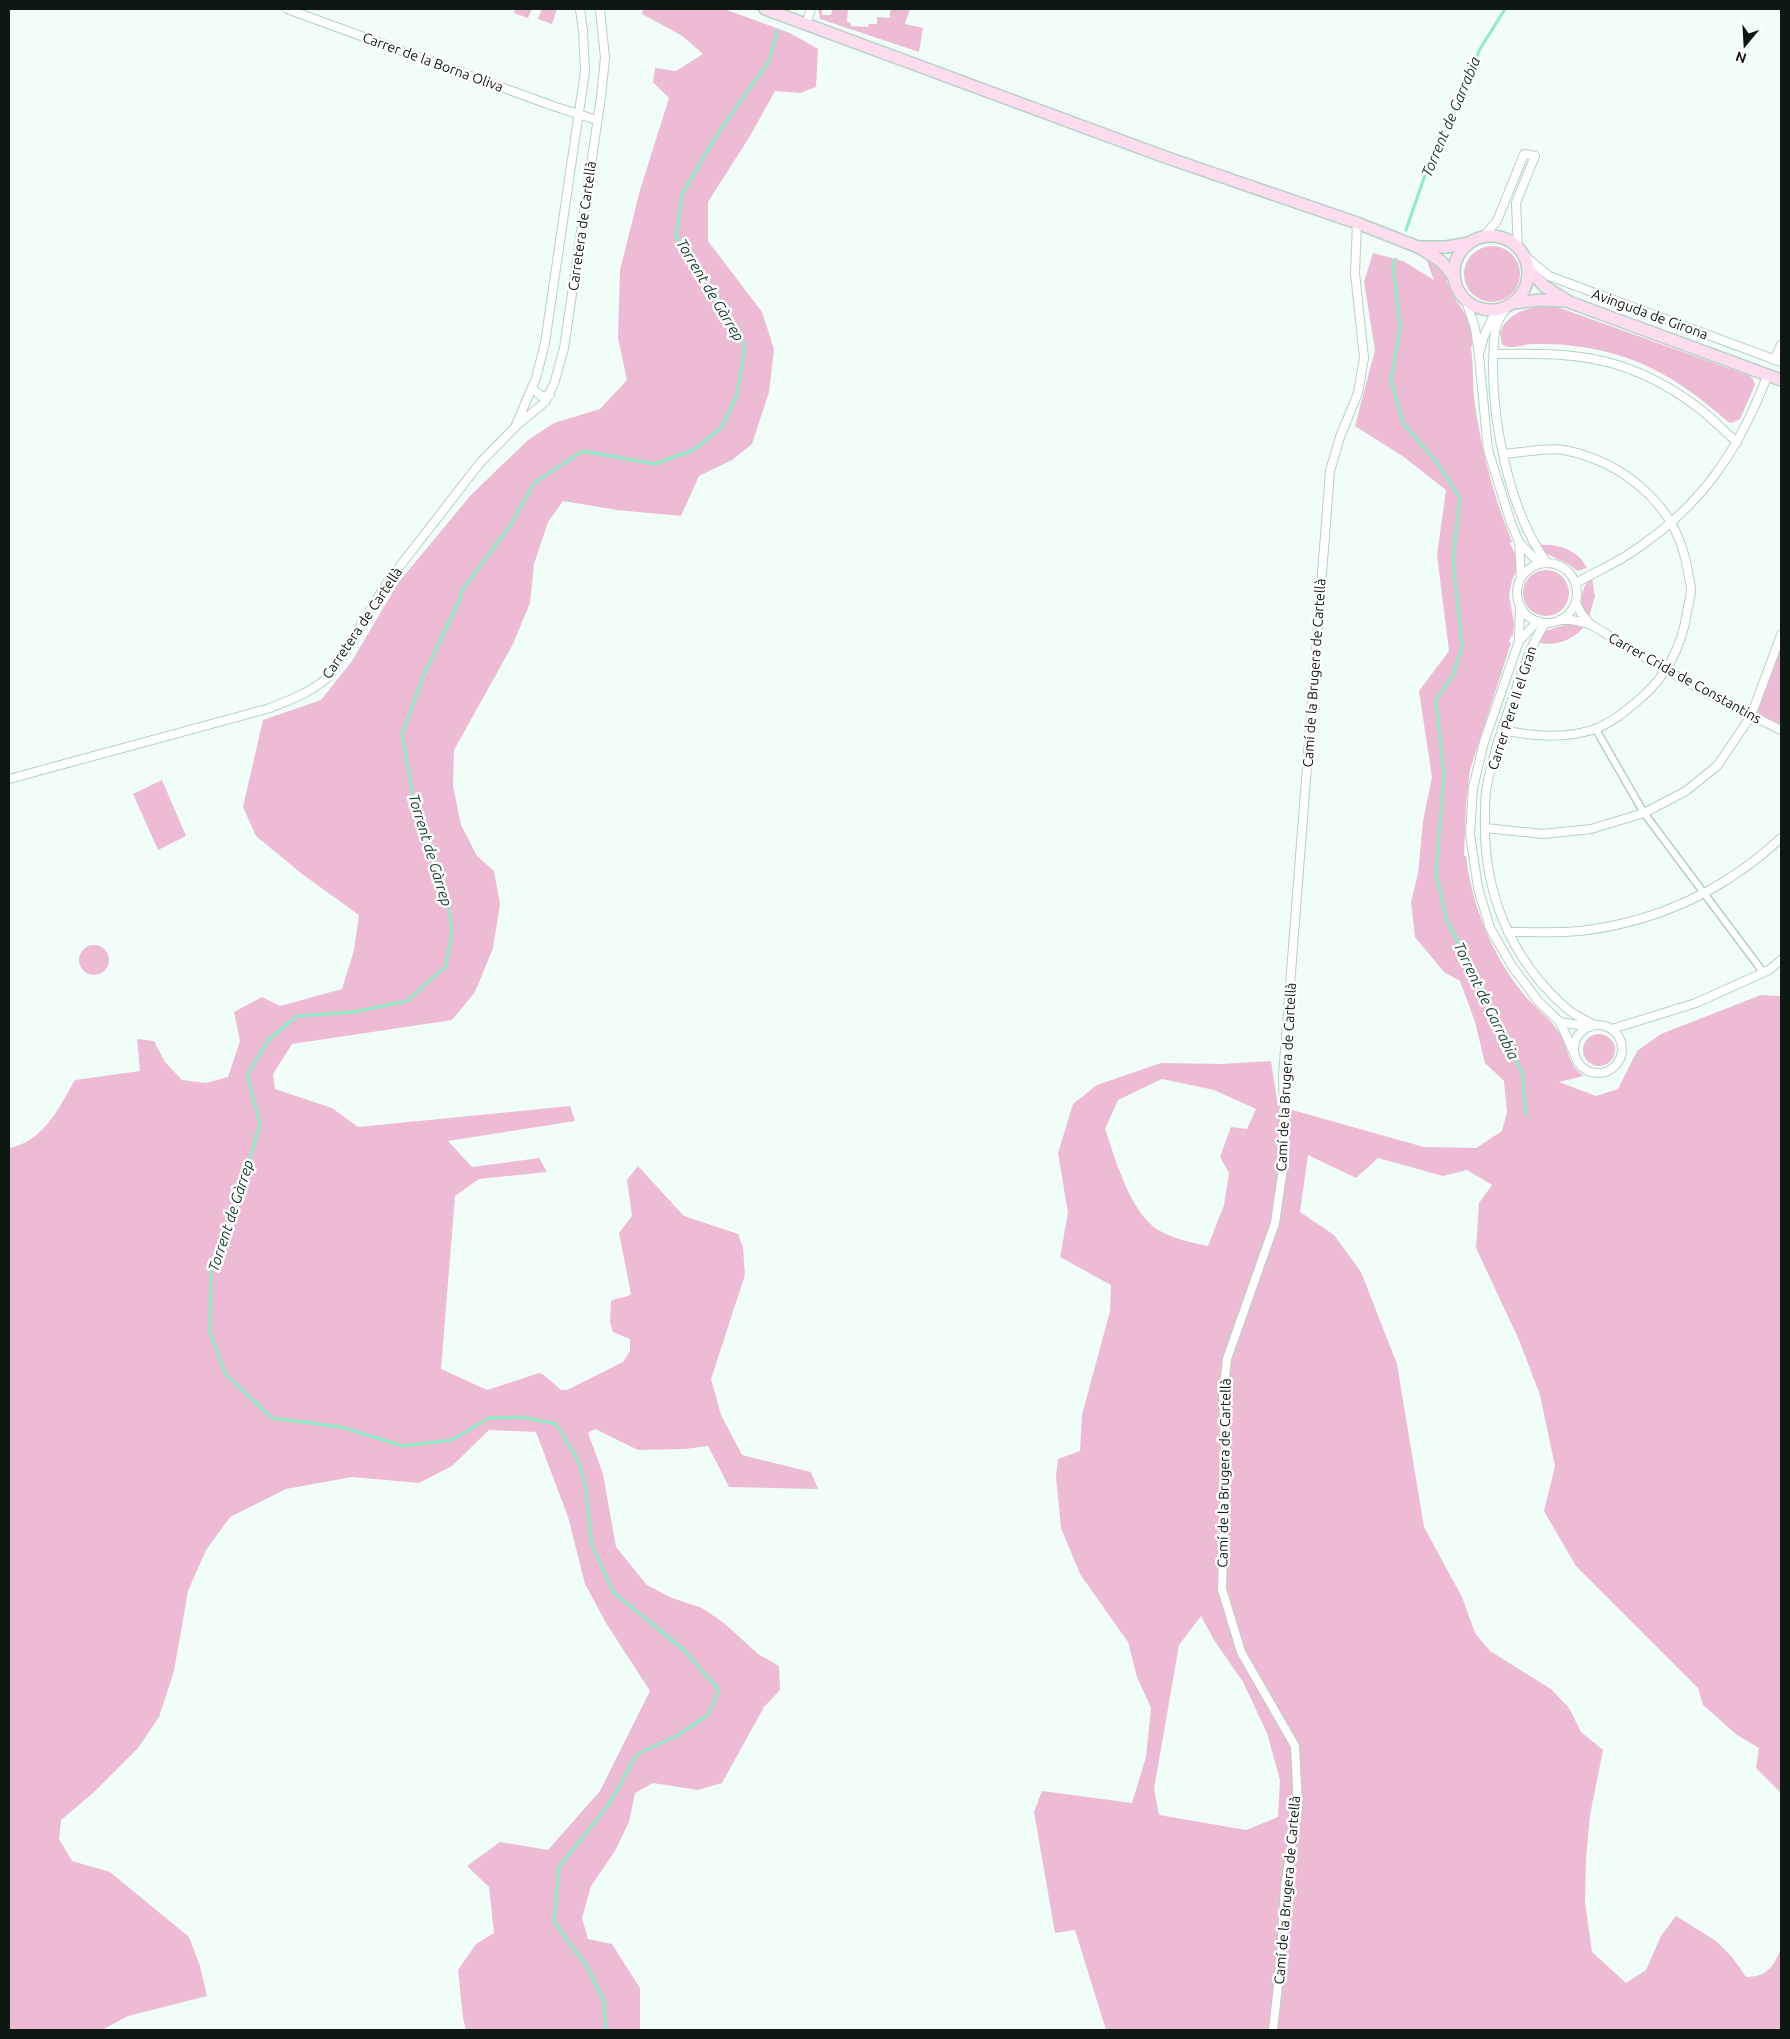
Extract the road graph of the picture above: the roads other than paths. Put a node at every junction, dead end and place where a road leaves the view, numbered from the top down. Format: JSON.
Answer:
{"nodes":[{"id":1,"x":287,"y":9,"type":"edge"},
{"id":2,"x":580,"y":9,"type":"edge"},
{"id":3,"x":600,"y":9,"type":"edge"},
{"id":4,"x":765,"y":9,"type":"edge"},
{"id":5,"x":811,"y":9,"type":"edge"},
{"id":6,"x":802,"y":22,"type":"junction"},
{"id":7,"x":580,"y":115,"type":"junction"},
{"id":8,"x":597,"y":120,"type":"junction"},
{"id":9,"x":1357,"y":223,"type":"junction"},
{"id":10,"x":1483,"y":237,"type":"junction"},
{"id":11,"x":1469,"y":243,"type":"junction"},
{"id":12,"x":1418,"y":247,"type":"junction"},
{"id":13,"x":1522,"y":252,"type":"junction"},
{"id":14,"x":1528,"y":269,"type":"junction"},
{"id":15,"x":1454,"y":277,"type":"junction"},
{"id":16,"x":1466,"y":301,"type":"junction"},
{"id":17,"x":1569,"y":302,"type":"junction"},
{"id":18,"x":1505,"y":307,"type":"junction"},
{"id":19,"x":1781,"y":345,"type":"edge"},
{"id":20,"x":1494,"y":354,"type":"junction"},
{"id":21,"x":1479,"y":356,"type":"junction"},
{"id":22,"x":1778,"y":361,"type":"edge"},
{"id":23,"x":1768,"y":374,"type":"junction"},
{"id":24,"x":1781,"y":380,"type":"edge"},
{"id":25,"x":532,"y":388,"type":"junction"},
{"id":26,"x":550,"y":395,"type":"junction"},
{"id":27,"x":516,"y":426,"type":"junction"},
{"id":28,"x":1737,"y":442,"type":"junction"},
{"id":29,"x":1503,"y":454,"type":"junction"},
{"id":30,"x":1671,"y":522,"type":"junction"},
{"id":31,"x":1520,"y":542,"type":"junction"},
{"id":32,"x":1545,"y":563,"type":"junction"},
{"id":33,"x":1521,"y":578,"type":"junction"},
{"id":34,"x":1576,"y":583,"type":"junction"},
{"id":35,"x":1576,"y":602,"type":"junction"},
{"id":36,"x":1520,"y":606,"type":"junction"},
{"id":37,"x":1560,"y":620,"type":"junction"},
{"id":38,"x":1541,"y":622,"type":"junction"},
{"id":39,"x":1590,"y":624,"type":"junction"},
{"id":40,"x":1781,"y":635,"type":"edge"},
{"id":41,"x":1519,"y":641,"type":"junction"},
{"id":42,"x":1667,"y":670,"type":"junction"},
{"id":43,"x":1751,"y":716,"type":"junction"},
{"id":44,"x":1595,"y":728,"type":"junction"},
{"id":45,"x":1502,"y":730,"type":"junction"},
{"id":46,"x":1781,"y":730,"type":"edge"},
{"id":47,"x":9,"y":779,"type":"edge"},
{"id":48,"x":1644,"y":813,"type":"junction"},
{"id":49,"x":1485,"y":828,"type":"junction"},
{"id":50,"x":1781,"y":838,"type":"edge"},
{"id":51,"x":1704,"y":894,"type":"junction"},
{"id":52,"x":1508,"y":932,"type":"junction"},
{"id":53,"x":1781,"y":960,"type":"edge"},
{"id":54,"x":1763,"y":972,"type":"junction"},
{"id":55,"x":1560,"y":1022,"type":"junction"},
{"id":56,"x":1592,"y":1026,"type":"junction"},
{"id":57,"x":1612,"y":1029,"type":"junction"},
{"id":58,"x":1575,"y":1055,"type":"junction"},
{"id":59,"x":1274,"y":2030,"type":"edge"}],
"edges":[{"from":1,"to":7,"type":"street","name":"Carrer de la Borna Oliva"},
{"from":2,"to":7,"type":"street","name":"Carretera de Cartellà"},
{"from":3,"to":8,"type":"street","name":"Carretera de Cartellà"},
{"from":4,"to":6,"type":"main road"},
{"from":5,"to":6,"type":"street"},
{"from":6,"to":9,"type":"main road"},
{"from":7,"to":8,"type":"street","name":"Carrer de la Borna Oliva"},
{"from":7,"to":25,"type":"street","name":"Carretera de Cartellà"},
{"from":8,"to":26,"type":"street","name":"Carretera de Cartellà"},
{"from":9,"to":12,"type":"main road"},
{"from":9,"to":59,"type":"street","name":"Camí de la Brugera de Cartellà"},
{"from":10,"to":11,"type":"main road"},
{"from":10,"to":13,"type":"main road"},
{"from":10,"to":13,"type":"street"},
{"from":11,"to":12,"type":"main road"},
{"from":11,"to":15,"type":"main road"},
{"from":12,"to":15,"type":"main road"},
{"from":13,"to":14,"type":"main road"},
{"from":13,"to":22,"type":"street","name":"Avinguda de Girona"},
{"from":14,"to":17,"type":"main road","name":"Avinguda de Girona"},
{"from":14,"to":18,"type":"main road"},
{"from":15,"to":16,"type":"main road"},
{"from":16,"to":18,"type":"main road"},
{"from":16,"to":21,"type":"street"},
{"from":17,"to":18,"type":"main road","name":"Avinguda de Girona"},
{"from":17,"to":23,"type":"main road","name":"Avinguda de Girona"},
{"from":18,"to":20,"type":"street"},
{"from":18,"to":21,"type":"street"},
{"from":19,"to":22,"type":"street"},
{"from":20,"to":28,"type":"street"},
{"from":20,"to":29,"type":"street"},
{"from":21,"to":31,"type":"street"},
{"from":23,"to":24,"type":"main road","name":"Avinguda de Girona"},
{"from":23,"to":28,"type":"street"},
{"from":25,"to":26,"type":"street"},
{"from":25,"to":27,"type":"street","name":"Carretera de Cartellà"},
{"from":26,"to":27,"type":"street","name":"Carretera de Cartellà"},
{"from":27,"to":47,"type":"street","name":"Carretera de Cartellà"},
{"from":28,"to":30,"type":"street"},
{"from":29,"to":30,"type":"street"},
{"from":29,"to":32,"type":"street"},
{"from":30,"to":34,"type":"street"},
{"from":30,"to":42,"type":"street"},
{"from":31,"to":32,"type":"street"},
{"from":31,"to":33,"type":"street"},
{"from":32,"to":33,"type":"street"},
{"from":32,"to":34,"type":"street"},
{"from":33,"to":36,"type":"street"},
{"from":34,"to":35,"type":"street"},
{"from":35,"to":37,"type":"street"},
{"from":35,"to":39,"type":"street","name":"Carrer Crida de Constantins"},
{"from":36,"to":38,"type":"street"},
{"from":36,"to":41,"type":"street","name":"Carrer Pere II el Gran"},
{"from":37,"to":38,"type":"street"},
{"from":37,"to":39,"type":"street","name":"Carrer Crida de Constantins"},
{"from":38,"to":41,"type":"street","name":"Carrer Pere II el Gran"},
{"from":38,"to":45,"type":"street","name":"Carrer Pere II el Gran"},
{"from":39,"to":42,"type":"street","name":"Carrer Crida de Constantins"},
{"from":40,"to":43,"type":"street"},
{"from":41,"to":55,"type":"street","name":"Carrer Pere II el Gran"},
{"from":42,"to":43,"type":"street","name":"Carrer Crida de Constantins"},
{"from":42,"to":44,"type":"street"},
{"from":43,"to":46,"type":"street","name":"Carrer Crida de Constantins"},
{"from":43,"to":48,"type":"street"},
{"from":44,"to":45,"type":"street"},
{"from":44,"to":48,"type":"street"},
{"from":45,"to":49,"type":"street","name":"Carrer Pere II el Gran"},
{"from":48,"to":49,"type":"street"},
{"from":48,"to":51,"type":"street"},
{"from":49,"to":52,"type":"street","name":"Carrer Pere II el Gran"},
{"from":50,"to":51,"type":"street"},
{"from":51,"to":52,"type":"street"},
{"from":51,"to":54,"type":"street"},
{"from":52,"to":56,"type":"street","name":"Carrer Pere II el Gran"},
{"from":53,"to":54,"type":"street"},
{"from":54,"to":57,"type":"street"},
{"from":55,"to":56,"type":"street"},
{"from":55,"to":58,"type":"street","name":"Carrer Pere II el Gran"},
{"from":56,"to":57,"type":"street"},
{"from":56,"to":58,"type":"street"},
{"from":57,"to":58,"type":"street"}]}
